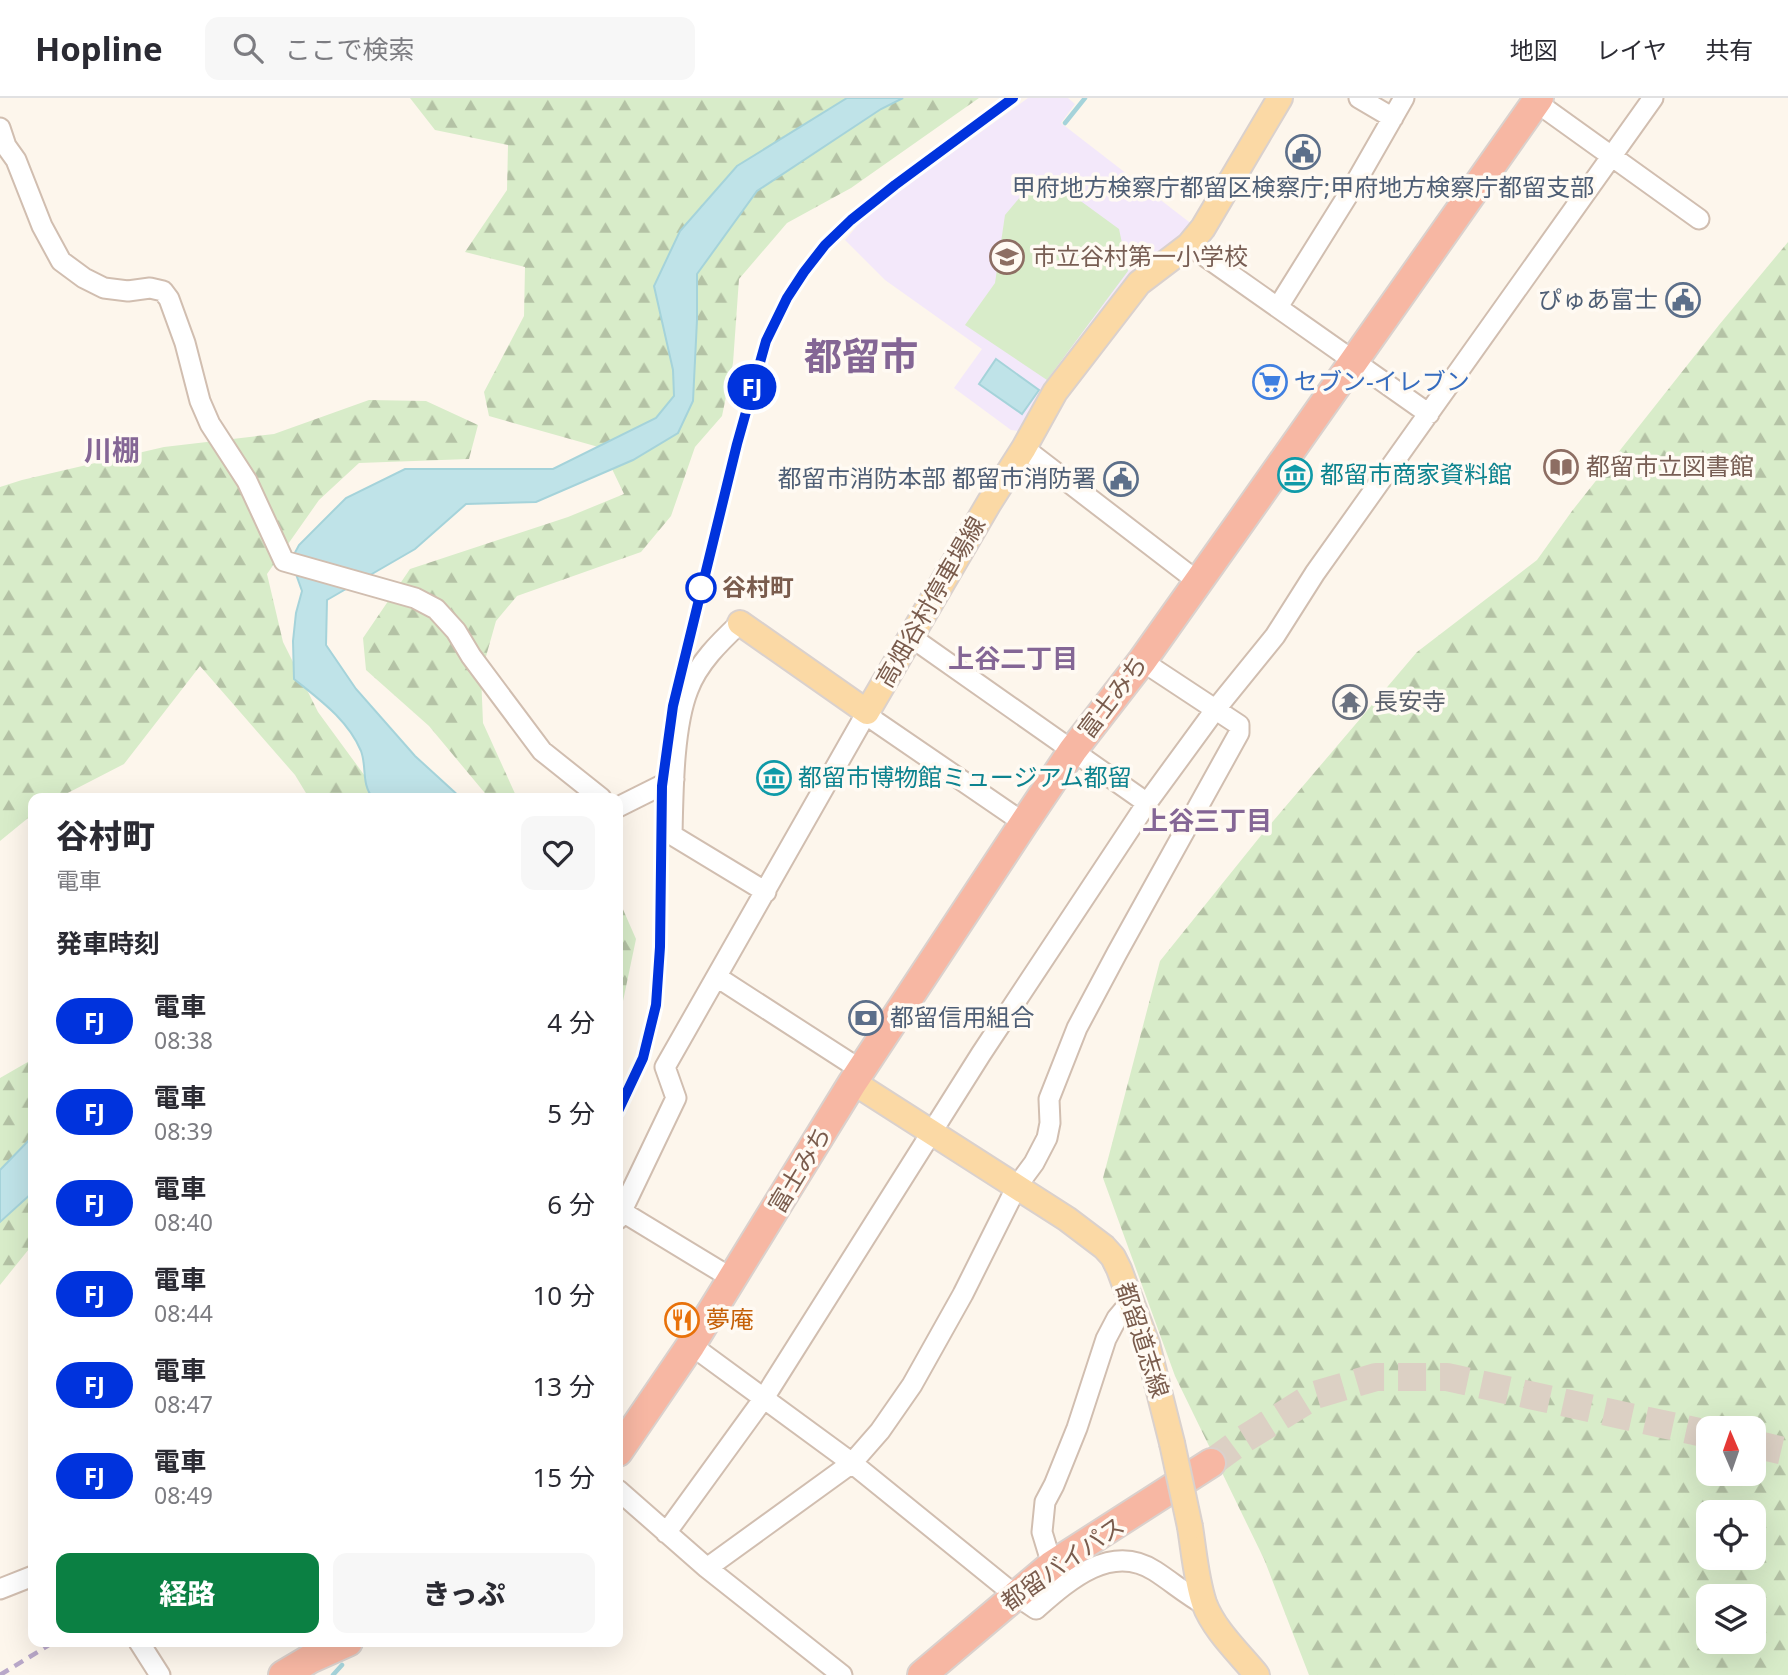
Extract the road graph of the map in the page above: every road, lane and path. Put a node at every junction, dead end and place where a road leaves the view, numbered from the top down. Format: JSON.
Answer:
{"nodes":[{"id":1,"x":1280,"y":98,"type":"edge"},
{"id":2,"x":1359,"y":98,"type":"edge"},
{"id":3,"x":1404,"y":98,"type":"edge"},
{"id":4,"x":1653,"y":98,"type":"edge"},
{"id":5,"x":1538,"y":100,"type":"edge"},
{"id":6,"x":1393,"y":118,"type":"junction"},
{"id":7,"x":0,"y":128,"type":"edge"},
{"id":8,"x":1613,"y":155,"type":"junction"},
{"id":9,"x":1699,"y":219,"type":"dead end"},
{"id":10,"x":1189,"y":245,"type":"junction"},
{"id":11,"x":1278,"y":307,"type":"junction"},
{"id":12,"x":1354,"y":360,"type":"junction"},
{"id":13,"x":1429,"y":414,"type":"junction"},
{"id":14,"x":1024,"y":448,"type":"junction"},
{"id":15,"x":1197,"y":581,"type":"junction"},
{"id":16,"x":740,"y":623,"type":"joint"},
{"id":17,"x":911,"y":637,"type":"junction"},
{"id":18,"x":1142,"y":660,"type":"junction"},
{"id":19,"x":1215,"y":710,"type":"junction"},
{"id":20,"x":867,"y":712,"type":"junction"},
{"id":21,"x":1073,"y":750,"type":"junction"},
{"id":22,"x":674,"y":779,"type":"junction"},
{"id":23,"x":595,"y":793,"type":"edge"},
{"id":24,"x":1147,"y":803,"type":"junction"},
{"id":25,"x":623,"y":804,"type":"edge"},
{"id":26,"x":1024,"y":823,"type":"junction"},
{"id":27,"x":766,"y":892,"type":"junction"},
{"id":28,"x":717,"y":977,"type":"junction"},
{"id":29,"x":857,"y":1076,"type":"junction"},
{"id":30,"x":932,"y":1132,"type":"junction"},
{"id":31,"x":1017,"y":1186,"type":"junction"},
{"id":32,"x":623,"y":1207,"type":"edge"},
{"id":33,"x":623,"y":1217,"type":"edge"},
{"id":34,"x":733,"y":1279,"type":"junction"},
{"id":35,"x":1132,"y":1300,"type":"junction"},
{"id":36,"x":691,"y":1345,"type":"junction"},
{"id":37,"x":764,"y":1398,"type":"junction"},
{"id":38,"x":623,"y":1445,"type":"edge"},
{"id":39,"x":852,"y":1463,"type":"junction"},
{"id":40,"x":1211,"y":1463,"type":"tunnel mouth"},
{"id":41,"x":623,"y":1494,"type":"edge"},
{"id":42,"x":666,"y":1533,"type":"junction"},
{"id":43,"x":1052,"y":1566,"type":"junction"},
{"id":44,"x":707,"y":1568,"type":"junction"},
{"id":45,"x":28,"y":1578,"type":"edge"},
{"id":46,"x":0,"y":1590,"type":"edge"},
{"id":47,"x":1016,"y":1595,"type":"junction"},
{"id":48,"x":1205,"y":1605,"type":"junction"},
{"id":49,"x":142,"y":1647,"type":"edge"},
{"id":50,"x":337,"y":1647,"type":"edge"},
{"id":51,"x":160,"y":1675,"type":"edge"},
{"id":52,"x":283,"y":1675,"type":"edge"},
{"id":53,"x":842,"y":1675,"type":"edge"},
{"id":54,"x":922,"y":1675,"type":"edge"},
{"id":55,"x":1257,"y":1675,"type":"edge"}],
"edges":[{"from":1,"to":10,"type":"main road","name":"高畑谷村停車場線"},
{"from":2,"to":6,"type":"street"},
{"from":3,"to":6,"type":"street"},
{"from":4,"to":8,"type":"street"},
{"from":5,"to":8,"type":"street"},
{"from":5,"to":12,"type":"highway","name":"富士みち"},
{"from":6,"to":11,"type":"street"},
{"from":7,"to":23,"type":"street"},
{"from":8,"to":9,"type":"street"},
{"from":8,"to":13,"type":"street"},
{"from":10,"to":11,"type":"street"},
{"from":10,"to":14,"type":"main road","name":"高畑谷村停車場線"},
{"from":11,"to":12,"type":"street"},
{"from":12,"to":13,"type":"street"},
{"from":12,"to":15,"type":"highway","name":"富士みち"},
{"from":13,"to":19,"type":"street"},
{"from":14,"to":15,"type":"street"},
{"from":14,"to":17,"type":"main road","name":"高畑谷村停車場線"},
{"from":15,"to":18,"type":"highway","name":"富士みち"},
{"from":16,"to":20,"type":"main road","name":"高畑谷村停車場線"},
{"from":16,"to":22,"type":"street"},
{"from":17,"to":20,"type":"main road","name":"高畑谷村停車場線"},
{"from":17,"to":21,"type":"street"},
{"from":18,"to":19,"type":"street"},
{"from":18,"to":21,"type":"highway","name":"富士みち"},
{"from":19,"to":24,"type":"street"},
{"from":19,"to":31,"type":"street"},
{"from":20,"to":26,"type":"street"},
{"from":20,"to":27,"type":"street"},
{"from":21,"to":24,"type":"street"},
{"from":21,"to":26,"type":"highway","name":"富士みち"},
{"from":22,"to":25,"type":"street"},
{"from":22,"to":27,"type":"street"},
{"from":24,"to":30,"type":"street"},
{"from":26,"to":29,"type":"highway","name":"富士みち"},
{"from":27,"to":28,"type":"street"},
{"from":28,"to":29,"type":"street"},
{"from":28,"to":32,"type":"street"},
{"from":29,"to":30,"type":"main road","name":"都留道志線"},
{"from":29,"to":34,"type":"highway","name":"富士みち"},
{"from":30,"to":31,"type":"main road","name":"都留道志線"},
{"from":30,"to":37,"type":"street"},
{"from":31,"to":35,"type":"main road","name":"都留道志線"},
{"from":31,"to":39,"type":"street"},
{"from":33,"to":34,"type":"street"},
{"from":34,"to":36,"type":"highway","name":"富士みち"},
{"from":35,"to":43,"type":"street"},
{"from":35,"to":48,"type":"main road","name":"都留道志線","bridge":true},
{"from":36,"to":37,"type":"street"},
{"from":36,"to":38,"type":"highway","name":"富士みち"},
{"from":37,"to":39,"type":"street"},
{"from":37,"to":42,"type":"street"},
{"from":39,"to":44,"type":"street"},
{"from":39,"to":47,"type":"street"},
{"from":40,"to":43,"type":"highway","name":"都留バイパス"},
{"from":41,"to":42,"type":"street"},
{"from":42,"to":44,"type":"street"},
{"from":43,"to":47,"type":"highway","name":"都留バイパス"},
{"from":44,"to":53,"type":"street"},
{"from":45,"to":46,"type":"street"},
{"from":47,"to":48,"type":"street"},
{"from":47,"to":54,"type":"highway","name":"都留バイパス"},
{"from":48,"to":55,"type":"main road","name":"都留道志線"},
{"from":49,"to":51,"type":"street"},
{"from":50,"to":52,"type":"highway"}]}
